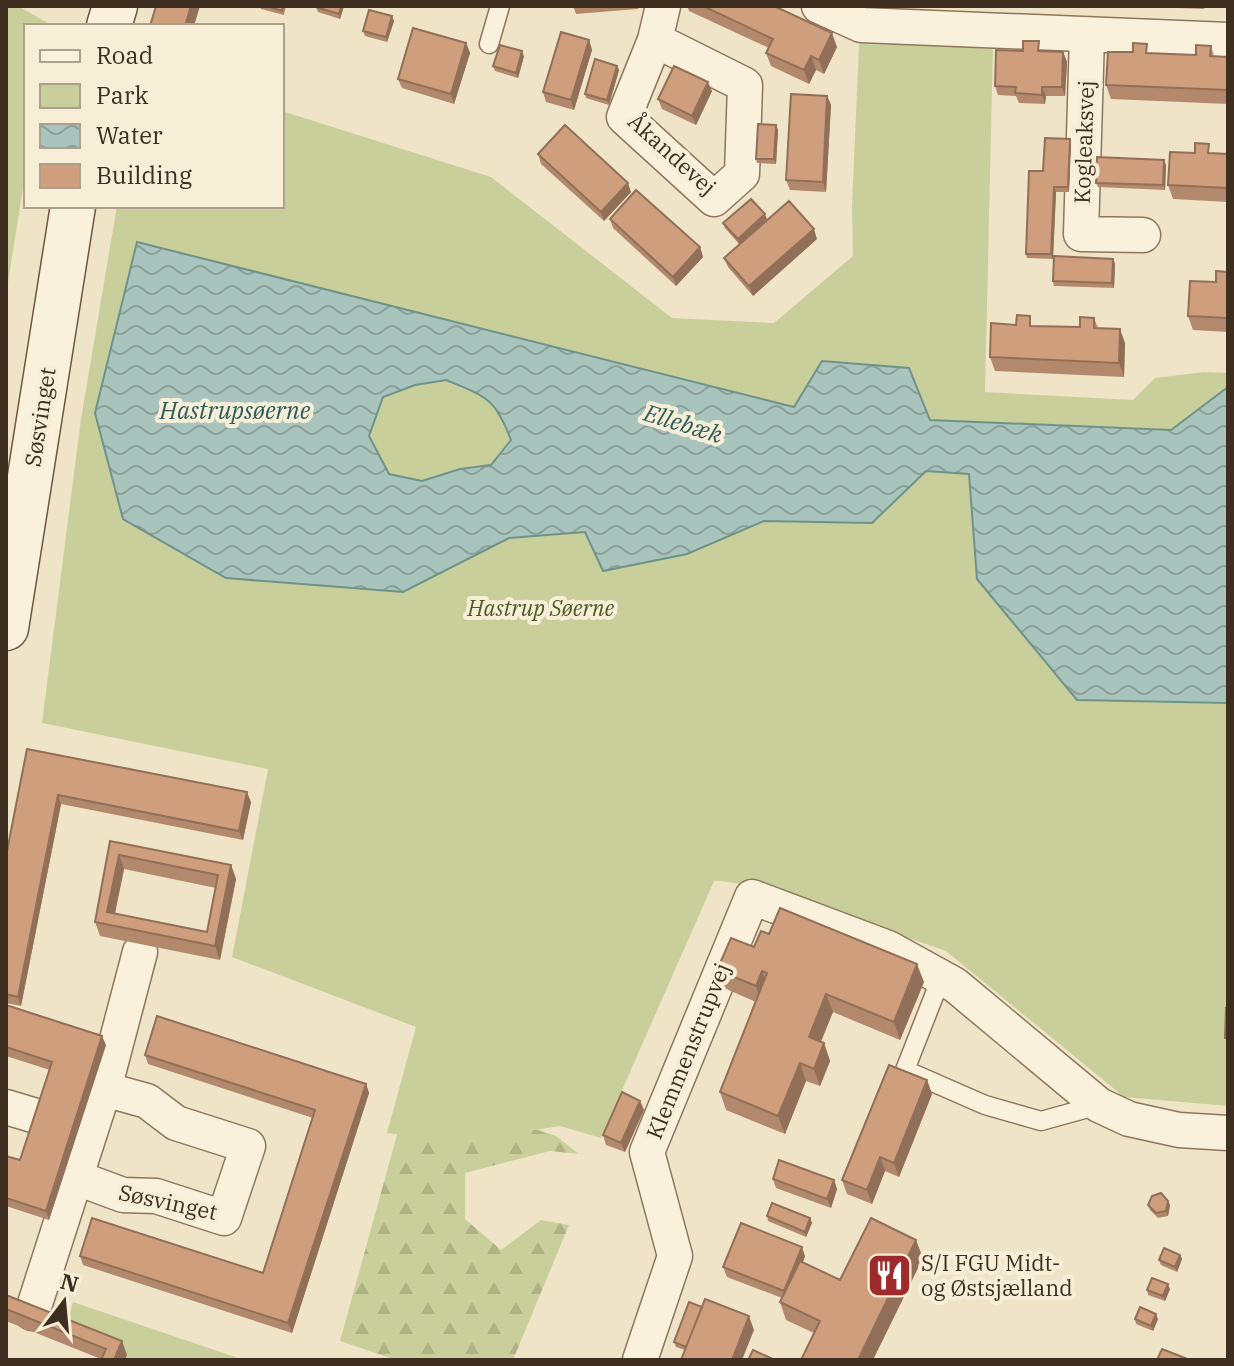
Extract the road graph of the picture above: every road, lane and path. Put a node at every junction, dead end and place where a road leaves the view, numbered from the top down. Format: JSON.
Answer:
{"nodes":[{"id":1,"x":500,"y":6,"type":"edge"},
{"id":2,"x":663,"y":6,"type":"edge"},
{"id":3,"x":819,"y":6,"type":"edge"},
{"id":4,"x":1028,"y":19,"type":"edge"},
{"id":5,"x":1087,"y":36,"type":"junction"},
{"id":6,"x":655,"y":40,"type":"junction"},
{"id":7,"x":1228,"y":40,"type":"edge"},
{"id":8,"x":489,"y":44,"type":"dead end"},
{"id":9,"x":73,"y":208,"type":"edge"},
{"id":10,"x":1143,"y":235,"type":"dead end"},
{"id":11,"x":6,"y":628,"type":"edge"},
{"id":12,"x":140,"y":952,"type":"edge"},
{"id":13,"x":941,"y":978,"type":"junction"},
{"id":14,"x":104,"y":1089,"type":"junction"},
{"id":15,"x":1099,"y":1105,"type":"junction"},
{"id":16,"x":1228,"y":1133,"type":"edge"},
{"id":17,"x":77,"y":1178,"type":"junction"},
{"id":18,"x":32,"y":1313,"type":"edge"},
{"id":19,"x":640,"y":1360,"type":"edge"}],
"edges":[{"from":1,"to":8,"type":"lane"},
{"from":2,"to":6,"type":"street","name":"Åkandevej"},
{"from":3,"to":4,"type":"street"},
{"from":4,"to":5,"type":"street"},
{"from":5,"to":7,"type":"street"},
{"from":5,"to":10,"type":"street","name":"Kogleaksvej"},
{"from":6,"to":6,"type":"street","name":"Åkandevej"},
{"from":9,"to":11,"type":"street","name":"Søsvinget"},
{"from":12,"to":14,"type":"street"},
{"from":13,"to":15,"type":"street","name":"Klemmenstrupvej"},
{"from":13,"to":15,"type":"lane"},
{"from":13,"to":19,"type":"street","name":"Klemmenstrupvej"},
{"from":14,"to":17,"type":"street"},
{"from":14,"to":17,"type":"street","name":"Søsvinget"},
{"from":15,"to":16,"type":"street","name":"Klemmenstrupvej"},
{"from":17,"to":18,"type":"street"}]}
